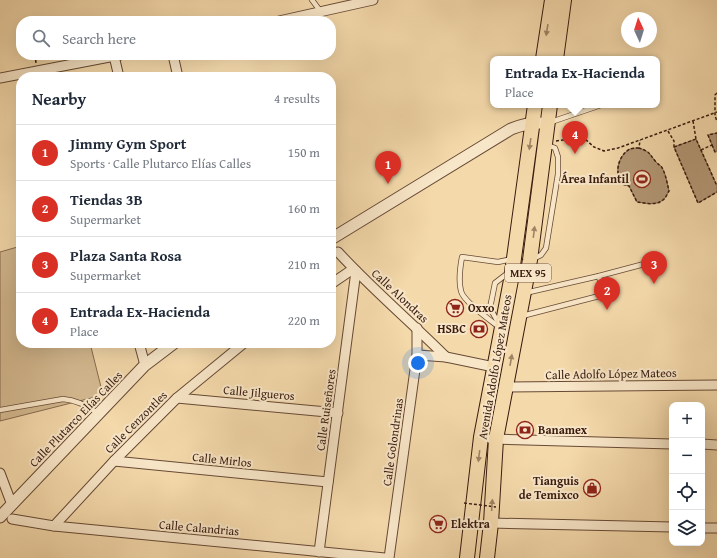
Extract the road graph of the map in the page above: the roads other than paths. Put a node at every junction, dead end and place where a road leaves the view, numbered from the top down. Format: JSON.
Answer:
{"nodes":[{"id":1,"x":312,"y":0,"type":"edge"},
{"id":2,"x":373,"y":0,"type":"edge"},
{"id":3,"x":552,"y":0,"type":"edge"},
{"id":4,"x":564,"y":0,"type":"edge"},
{"id":5,"x":320,"y":12,"type":"junction"},
{"id":6,"x":302,"y":16,"type":"edge"},
{"id":7,"x":543,"y":56,"type":"edge"},
{"id":8,"x":556,"y":56,"type":"edge"},
{"id":9,"x":96,"y":60,"type":"edge"},
{"id":10,"x":117,"y":60,"type":"edge"},
{"id":11,"x":174,"y":60,"type":"edge"},
{"id":12,"x":32,"y":72,"type":"edge"},
{"id":13,"x":119,"y":72,"type":"edge"},
{"id":14,"x":177,"y":72,"type":"edge"},
{"id":15,"x":16,"y":75,"type":"edge"},
{"id":16,"x":0,"y":78,"type":"edge"},
{"id":17,"x":536,"y":108,"type":"edge"},
{"id":18,"x":550,"y":108,"type":"edge"},
{"id":19,"x":592,"y":108,"type":"edge"},
{"id":20,"x":533,"y":123,"type":"junction"},
{"id":21,"x":547,"y":123,"type":"junction"},
{"id":22,"x":336,"y":236,"type":"edge"},
{"id":23,"x":338,"y":252,"type":"dead end"},
{"id":24,"x":648,"y":263,"type":"dead end"},
{"id":25,"x":512,"y":269,"type":"junction"},
{"id":26,"x":355,"y":270,"type":"junction"},
{"id":27,"x":599,"y":276,"type":"junction"},
{"id":28,"x":336,"y":281,"type":"edge"},
{"id":29,"x":525,"y":288,"type":"junction"},
{"id":30,"x":519,"y":317,"type":"junction"},
{"id":31,"x":417,"y":328,"type":"junction"},
{"id":32,"x":501,"y":329,"type":"junction"},
{"id":33,"x":140,"y":348,"type":"edge"},
{"id":34,"x":167,"y":348,"type":"edge"},
{"id":35,"x":238,"y":348,"type":"edge"},
{"id":36,"x":417,"y":355,"type":"junction"},
{"id":37,"x":446,"y":358,"type":"junction"},
{"id":38,"x":145,"y":365,"type":"junction"},
{"id":39,"x":494,"y":367,"type":"junction"},
{"id":40,"x":717,"y":385,"type":"edge"},
{"id":41,"x":506,"y":387,"type":"junction"},
{"id":42,"x":177,"y":398,"type":"junction"},
{"id":43,"x":0,"y":410,"type":"edge"},
{"id":44,"x":338,"y":413,"type":"junction"},
{"id":45,"x":99,"y":414,"type":"junction"},
{"id":46,"x":481,"y":437,"type":"junction"},
{"id":47,"x":496,"y":440,"type":"junction"},
{"id":48,"x":669,"y":444,"type":"edge"},
{"id":49,"x":705,"y":444,"type":"edge"},
{"id":50,"x":717,"y":445,"type":"edge"},
{"id":51,"x":114,"y":461,"type":"junction"},
{"id":52,"x":0,"y":473,"type":"edge"},
{"id":53,"x":328,"y":482,"type":"junction"},
{"id":54,"x":12,"y":505,"type":"junction"},
{"id":55,"x":0,"y":517,"type":"edge"},
{"id":56,"x":12,"y":519,"type":"dead end"},
{"id":57,"x":491,"y":523,"type":"junction"},
{"id":58,"x":54,"y":526,"type":"junction"},
{"id":59,"x":669,"y":527,"type":"edge"},
{"id":60,"x":705,"y":528,"type":"edge"},
{"id":61,"x":717,"y":528,"type":"edge"},
{"id":62,"x":319,"y":552,"type":"junction"},
{"id":63,"x":385,"y":558,"type":"edge"},
{"id":64,"x":389,"y":558,"type":"edge"},
{"id":65,"x":467,"y":558,"type":"edge"},
{"id":66,"x":487,"y":558,"type":"edge"}],
"edges":[{"from":1,"to":5,"type":"lane"},
{"from":2,"to":5,"type":"street"},
{"from":3,"to":7,"type":"main road","one_way":true},
{"from":4,"to":8,"type":"main road"},
{"from":5,"to":6,"type":"street"},
{"from":9,"to":12,"type":"street"},
{"from":10,"to":13,"type":"street"},
{"from":11,"to":14,"type":"street"},
{"from":15,"to":16,"type":"street"},
{"from":17,"to":20,"type":"main road","name":"Avenida Adolfo López Mateos","number":"MEX 95"},
{"from":18,"to":21,"type":"main road","name":"Avenida Adolfo López Mateos","number":"MEX 95"},
{"from":19,"to":21,"type":"lane"},
{"from":20,"to":21,"type":"street"},
{"from":20,"to":22,"type":"street"},
{"from":20,"to":25,"type":"main road","name":"Avenida Adolfo López Mateos","number":"MEX 95","one_way":true},
{"from":21,"to":29,"type":"main road","name":"Avenida Adolfo López Mateos","number":"MEX 95"},
{"from":23,"to":26,"type":"street","name":"Calle Alondras"},
{"from":24,"to":27,"type":"lane"},
{"from":25,"to":29,"type":"main road"},
{"from":25,"to":32,"type":"main road","name":"Avenida Adolfo López Mateos","number":"MEX 95"},
{"from":25,"to":32,"type":"lane"},
{"from":26,"to":28,"type":"street"},
{"from":26,"to":31,"type":"street","name":"Calle Alondras"},
{"from":26,"to":44,"type":"street","name":"Calle Ruiseñores"},
{"from":27,"to":29,"type":"lane"},
{"from":27,"to":30,"type":"lane"},
{"from":29,"to":30,"type":"main road","name":"Avenida Adolfo López Mateos","number":"MEX 95"},
{"from":41,"to":30,"type":"main road","name":"Avenida Adolfo López Mateos","number":"MEX 95","one_way":true},
{"from":31,"to":36,"type":"street","name":"Calle Golondrinas"},
{"from":31,"to":37,"type":"street","name":"Calle Alondras"},
{"from":32,"to":39,"type":"main road","name":"Avenida Adolfo López Mateos","number":"MEX 95"},
{"from":33,"to":38,"type":"street"},
{"from":34,"to":38,"type":"street","name":"Calle Plutarco Elías Calles"},
{"from":35,"to":42,"type":"street","name":"Calle Cenzontles"},
{"from":36,"to":37,"type":"street"},
{"from":36,"to":64,"type":"street","name":"Calle Golondrinas"},
{"from":37,"to":39,"type":"street"},
{"from":38,"to":45,"type":"street","name":"Calle Plutarco Elías Calles"},
{"from":39,"to":46,"type":"main road","name":"Avenida Adolfo López Mateos","number":"MEX 95"},
{"from":40,"to":41,"type":"street","name":"Calle Adolfo López Mateos"},
{"from":41,"to":47,"type":"main road","name":"Avenida Adolfo López Mateos","number":"MEX 95"},
{"from":42,"to":44,"type":"street","name":"Calle Jilgueros"},
{"from":42,"to":51,"type":"street","name":"Calle Cenzontles"},
{"from":43,"to":45,"type":"lane"},
{"from":44,"to":53,"type":"street","name":"Calle Ruiseñores"},
{"from":45,"to":54,"type":"street","name":"Calle Plutarco Elías Calles"},
{"from":46,"to":47,"type":"street"},
{"from":46,"to":65,"type":"main road","name":"Avenida Adolfo López Mateos","number":"MEX 95","one_way":true},
{"from":47,"to":48,"type":"street"},
{"from":57,"to":47,"type":"main road","name":"Avenida Adolfo López Mateos","number":"MEX 95","one_way":true},
{"from":49,"to":50,"type":"street"},
{"from":51,"to":53,"type":"street","name":"Calle Mirlos"},
{"from":51,"to":58,"type":"street","name":"Calle Cenzontles"},
{"from":52,"to":54,"type":"street"},
{"from":53,"to":62,"type":"street","name":"Calle Ruiseñores"},
{"from":54,"to":55,"type":"street","name":"Calle Plutarco Elías Calles"},
{"from":56,"to":58,"type":"street","name":"Calle Calandrias"},
{"from":57,"to":59,"type":"street"},
{"from":57,"to":66,"type":"main road","name":"Avenida Adolfo López Mateos","number":"MEX 95"},
{"from":58,"to":62,"type":"street","name":"Calle Calandrias"},
{"from":60,"to":61,"type":"street"},
{"from":62,"to":63,"type":"street","name":"Calle Calandrias"}]}
